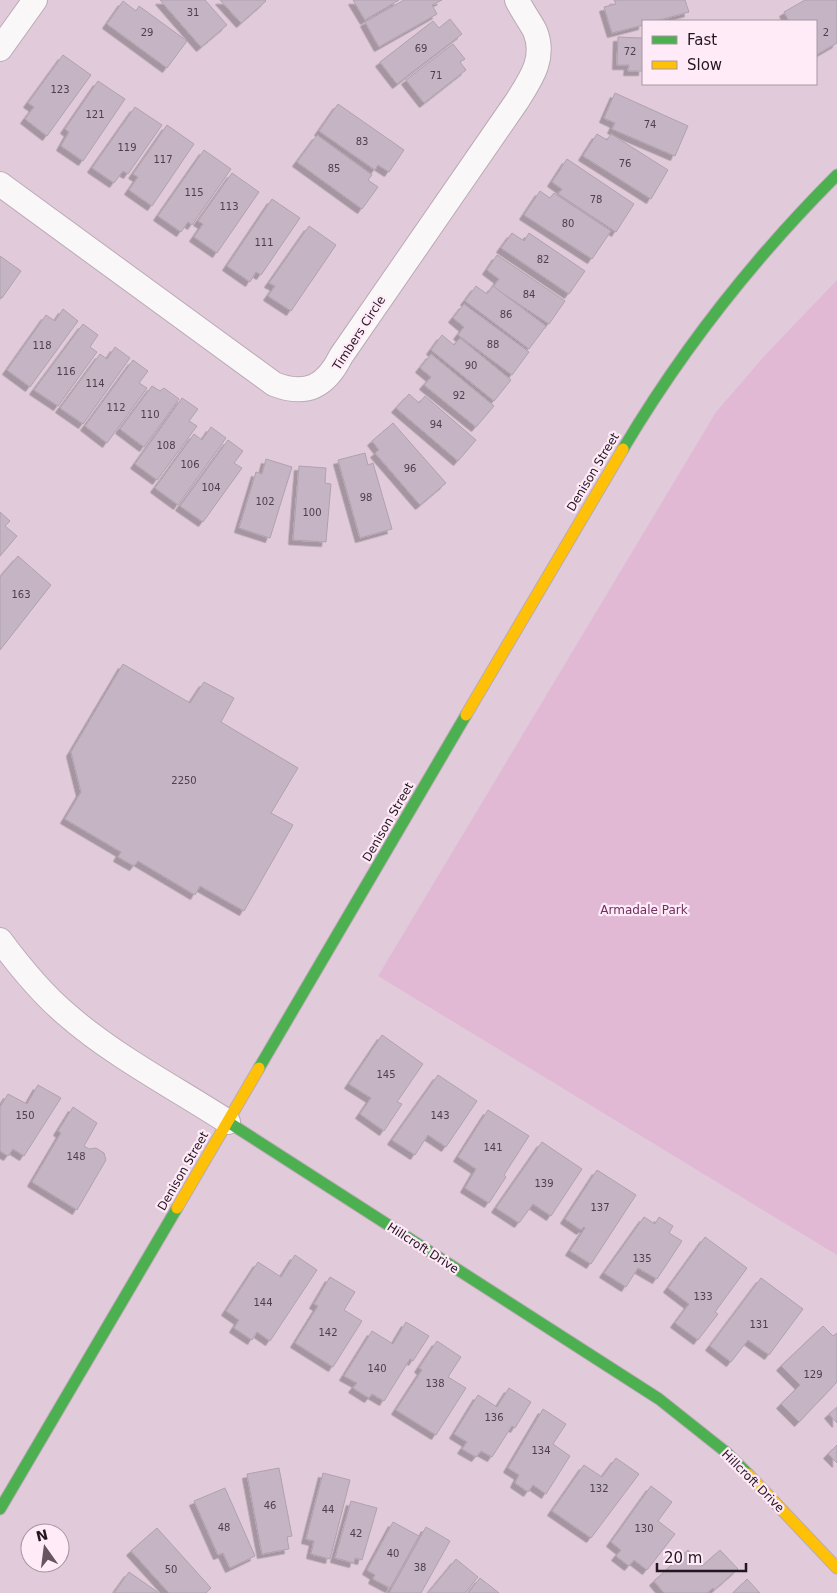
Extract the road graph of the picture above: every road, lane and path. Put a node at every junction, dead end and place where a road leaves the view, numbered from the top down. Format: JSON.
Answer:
{"nodes":[{"id":1,"x":35,"y":0,"type":"edge"},
{"id":2,"x":517,"y":0,"type":"edge"},
{"id":3,"x":0,"y":49,"type":"edge"},
{"id":4,"x":837,"y":175,"type":"edge"},
{"id":5,"x":0,"y":184,"type":"edge"},
{"id":6,"x":0,"y":940,"type":"edge"},
{"id":7,"x":228,"y":1122,"type":"junction"},
{"id":8,"x":0,"y":1509,"type":"edge"},
{"id":9,"x":837,"y":1568,"type":"edge"}],
"edges":[{"from":1,"to":3,"type":"street"},
{"from":2,"to":5,"type":"street","name":"Timbers Circle"},
{"from":4,"to":7,"type":"street","name":"Denison Street"},
{"from":6,"to":7,"type":"street","name":"Hillcroft Drive"},
{"from":7,"to":8,"type":"street","name":"Denison Street"},
{"from":7,"to":9,"type":"street","name":"Hillcroft Drive"}]}
